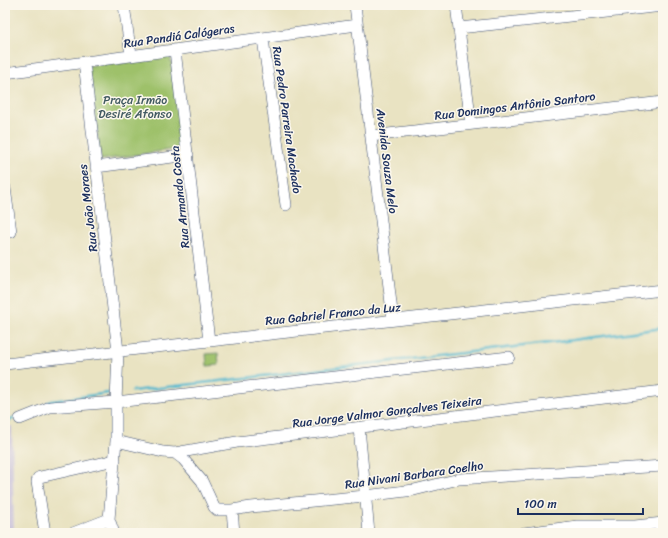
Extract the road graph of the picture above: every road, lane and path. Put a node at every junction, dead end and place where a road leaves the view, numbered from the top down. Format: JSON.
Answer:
{"nodes":[{"id":1,"x":124,"y":5,"type":"edge"},
{"id":2,"x":355,"y":5,"type":"edge"},
{"id":3,"x":456,"y":5,"type":"edge"},
{"id":4,"x":663,"y":6,"type":"edge"},
{"id":5,"x":357,"y":25,"type":"junction"},
{"id":6,"x":459,"y":28,"type":"junction"},
{"id":7,"x":263,"y":39,"type":"junction"},
{"id":8,"x":176,"y":50,"type":"junction"},
{"id":9,"x":131,"y":56,"type":"junction"},
{"id":10,"x":84,"y":62,"type":"junction"},
{"id":11,"x":5,"y":73,"type":"edge"},
{"id":12,"x":663,"y":102,"type":"edge"},
{"id":13,"x":471,"y":124,"type":"junction"},
{"id":14,"x":371,"y":136,"type":"junction"},
{"id":15,"x":188,"y":155,"type":"junction"},
{"id":16,"x":96,"y":167,"type":"junction"},
{"id":17,"x":5,"y":188,"type":"edge"},
{"id":18,"x":286,"y":205,"type":"dead end"},
{"id":19,"x":11,"y":232,"type":"dead end"},
{"id":20,"x":663,"y":290,"type":"edge"},
{"id":21,"x":393,"y":320,"type":"junction"},
{"id":22,"x":209,"y":341,"type":"junction"},
{"id":23,"x":118,"y":351,"type":"junction"},
{"id":24,"x":509,"y":357,"type":"dead end"},
{"id":25,"x":5,"y":364,"type":"edge"},
{"id":26,"x":663,"y":391,"type":"edge"},
{"id":27,"x":116,"y":402,"type":"junction"},
{"id":28,"x":20,"y":419,"type":"dead end"},
{"id":29,"x":359,"y":428,"type":"junction"},
{"id":30,"x":116,"y":441,"type":"junction"},
{"id":31,"x":175,"y":454,"type":"junction"},
{"id":32,"x":115,"y":460,"type":"junction"},
{"id":33,"x":663,"y":466,"type":"edge"},
{"id":34,"x":365,"y":496,"type":"junction"},
{"id":35,"x":232,"y":510,"type":"junction"},
{"id":36,"x":109,"y":519,"type":"junction"},
{"id":37,"x":663,"y":523,"type":"edge"},
{"id":38,"x":45,"y":533,"type":"edge"},
{"id":39,"x":73,"y":533,"type":"edge"},
{"id":40,"x":114,"y":533,"type":"edge"},
{"id":41,"x":234,"y":533,"type":"edge"},
{"id":42,"x":369,"y":533,"type":"edge"},
{"id":43,"x":524,"y":533,"type":"edge"}],
"edges":[{"from":1,"to":9,"type":"street"},
{"from":2,"to":5,"type":"street","name":"Avenida Souza Melo"},
{"from":3,"to":6,"type":"street"},
{"from":4,"to":6,"type":"street"},
{"from":5,"to":7,"type":"street","name":"Rua Pandiá Calógeras"},
{"from":5,"to":14,"type":"street","name":"Avenida Souza Melo"},
{"from":6,"to":13,"type":"street"},
{"from":7,"to":8,"type":"street","name":"Rua Pandiá Calógeras"},
{"from":7,"to":18,"type":"street","name":"Rua Pedro Parreira Machado"},
{"from":8,"to":9,"type":"street","name":"Rua Pandiá Calógeras"},
{"from":8,"to":15,"type":"street","name":"Rua Armando Costa"},
{"from":9,"to":10,"type":"street","name":"Rua Pandiá Calógeras"},
{"from":10,"to":11,"type":"street","name":"Rua Pandiá Calógeras"},
{"from":10,"to":16,"type":"street","name":"Rua João Moraes"},
{"from":12,"to":13,"type":"street","name":"Rua Domingos Antônio Santoro"},
{"from":13,"to":14,"type":"street","name":"Rua Domingos Antônio Santoro"},
{"from":14,"to":21,"type":"street","name":"Avenida Souza Melo"},
{"from":15,"to":16,"type":"street"},
{"from":15,"to":22,"type":"street","name":"Rua Armando Costa"},
{"from":16,"to":23,"type":"street","name":"Rua João Moraes"},
{"from":17,"to":19,"type":"street"},
{"from":20,"to":21,"type":"street","name":"Rua Gabriel Franco da Luz"},
{"from":21,"to":22,"type":"street","name":"Rua Gabriel Franco da Luz"},
{"from":22,"to":23,"type":"street","name":"Rua Gabriel Franco da Luz"},
{"from":23,"to":25,"type":"street","name":"Rua Gabriel Franco da Luz"},
{"from":23,"to":27,"type":"street","name":"Rua João Moraes"},
{"from":24,"to":27,"type":"street"},
{"from":26,"to":29,"type":"street","name":"Rua Jorge Valmor Gonçalves Teixeira"},
{"from":27,"to":28,"type":"street"},
{"from":27,"to":30,"type":"street","name":"Rua João Moraes"},
{"from":29,"to":31,"type":"street","name":"Rua Jorge Valmor Gonçalves Teixeira"},
{"from":29,"to":34,"type":"street"},
{"from":30,"to":31,"type":"street","name":"Rua Jorge Valmor Gonçalves Teixeira"},
{"from":30,"to":32,"type":"street","name":"Rua João Moraes"},
{"from":31,"to":35,"type":"street","name":"Rua Nivani Barbara Coelho"},
{"from":32,"to":36,"type":"street","name":"Rua João Moraes"},
{"from":32,"to":38,"type":"street"},
{"from":33,"to":34,"type":"street","name":"Rua Nivani Barbara Coelho"},
{"from":34,"to":35,"type":"street","name":"Rua Nivani Barbara Coelho"},
{"from":34,"to":42,"type":"street"},
{"from":35,"to":41,"type":"street"},
{"from":36,"to":39,"type":"street"},
{"from":36,"to":40,"type":"street"},
{"from":37,"to":43,"type":"street"}]}
